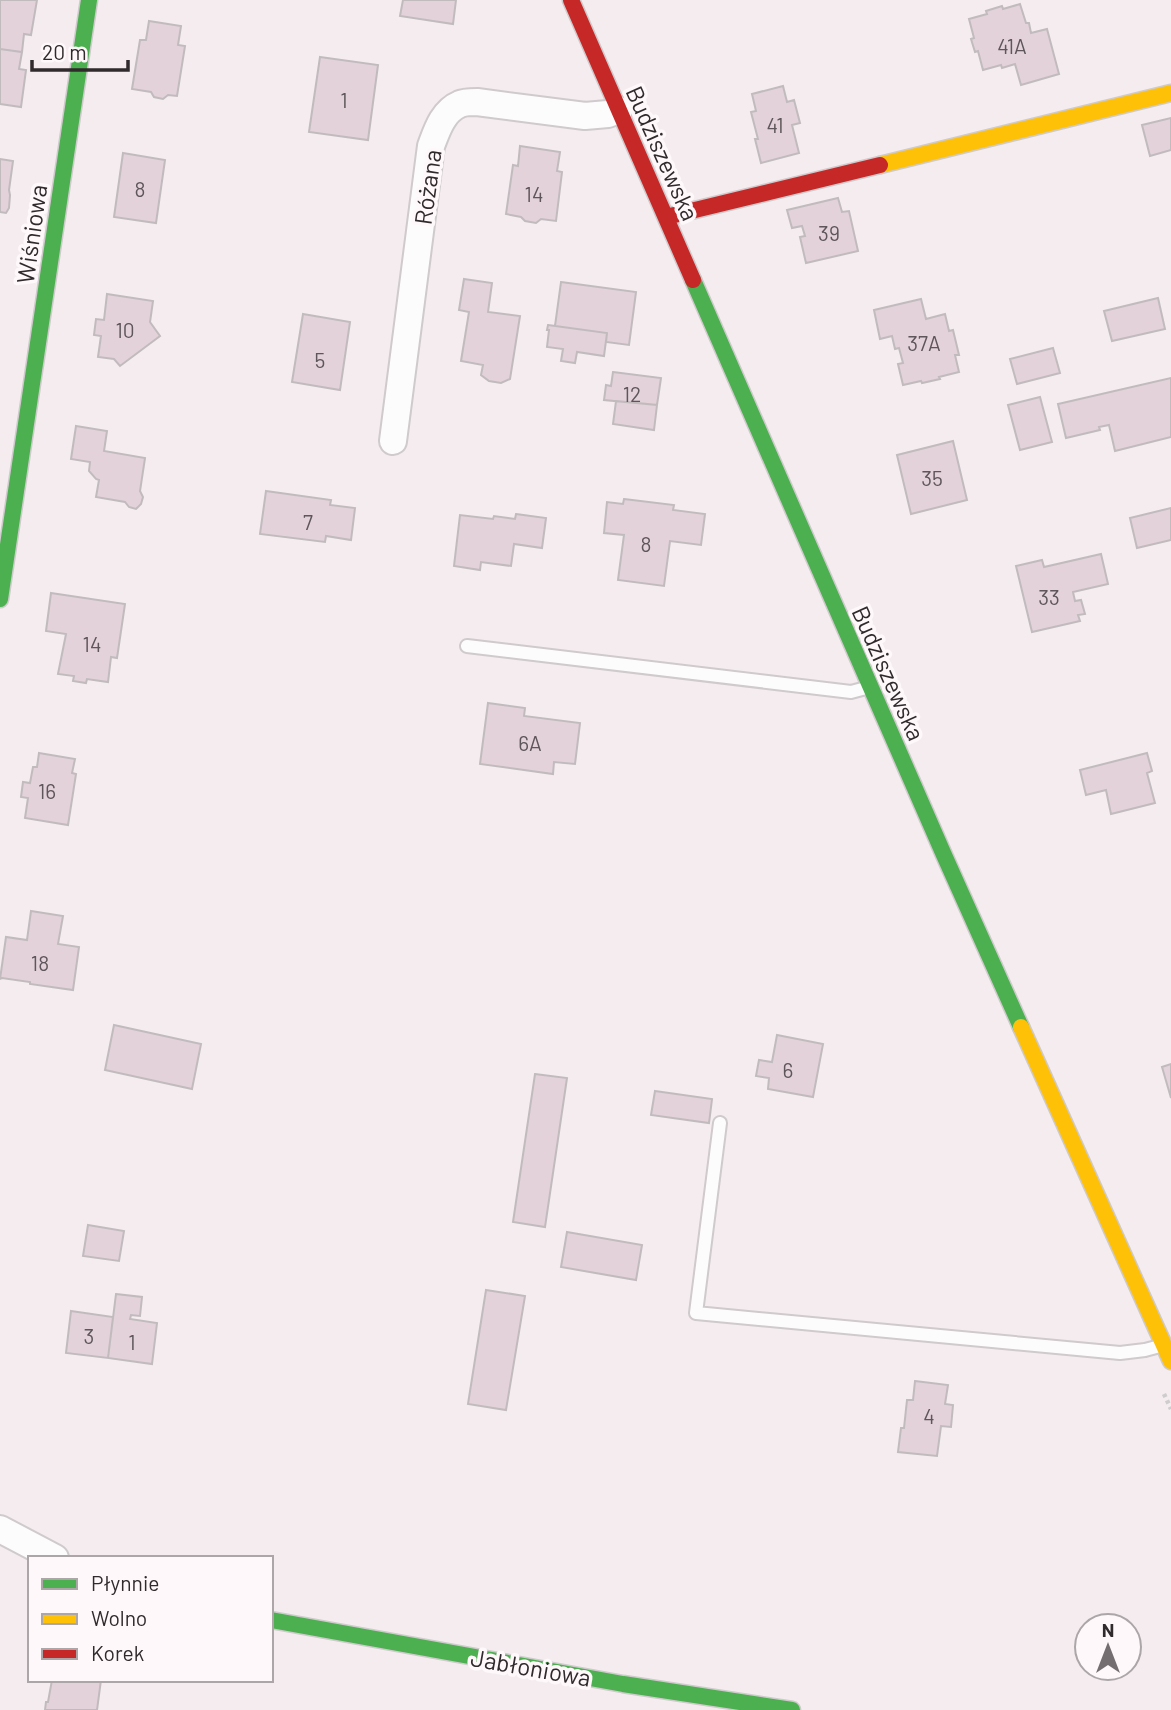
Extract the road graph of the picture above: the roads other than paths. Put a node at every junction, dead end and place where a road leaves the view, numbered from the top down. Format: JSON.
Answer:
{"nodes":[{"id":1,"x":89,"y":0,"type":"edge"},
{"id":2,"x":571,"y":0,"type":"edge"},
{"id":3,"x":1171,"y":93,"type":"edge"},
{"id":4,"x":619,"y":110,"type":"junction"},
{"id":5,"x":666,"y":217,"type":"junction"},
{"id":6,"x":393,"y":441,"type":"dead end"},
{"id":7,"x":0,"y":599,"type":"edge"},
{"id":8,"x":467,"y":646,"type":"dead end"},
{"id":9,"x":870,"y":686,"type":"junction"},
{"id":10,"x":720,"y":1124,"type":"dead end"},
{"id":11,"x":1164,"y":1345,"type":"junction"},
{"id":12,"x":1171,"y":1362,"type":"edge"},
{"id":13,"x":0,"y":1529,"type":"edge"},
{"id":14,"x":51,"y":1556,"type":"edge"},
{"id":15,"x":273,"y":1620,"type":"edge"},
{"id":16,"x":792,"y":1710,"type":"edge"}],
"edges":[{"from":1,"to":7,"type":"street","name":"Wiśniowa"},
{"from":2,"to":4,"type":"street","name":"Budziszewska"},
{"from":3,"to":5,"type":"street"},
{"from":4,"to":5,"type":"street","name":"Budziszewska"},
{"from":4,"to":6,"type":"street","name":"Różana"},
{"from":5,"to":9,"type":"street","name":"Budziszewska"},
{"from":8,"to":9,"type":"lane"},
{"from":9,"to":11,"type":"street","name":"Budziszewska"},
{"from":10,"to":11,"type":"lane"},
{"from":11,"to":12,"type":"street","name":"Budziszewska"},
{"from":13,"to":14,"type":"street"},
{"from":15,"to":16,"type":"street","name":"Jabłoniowa"}]}
